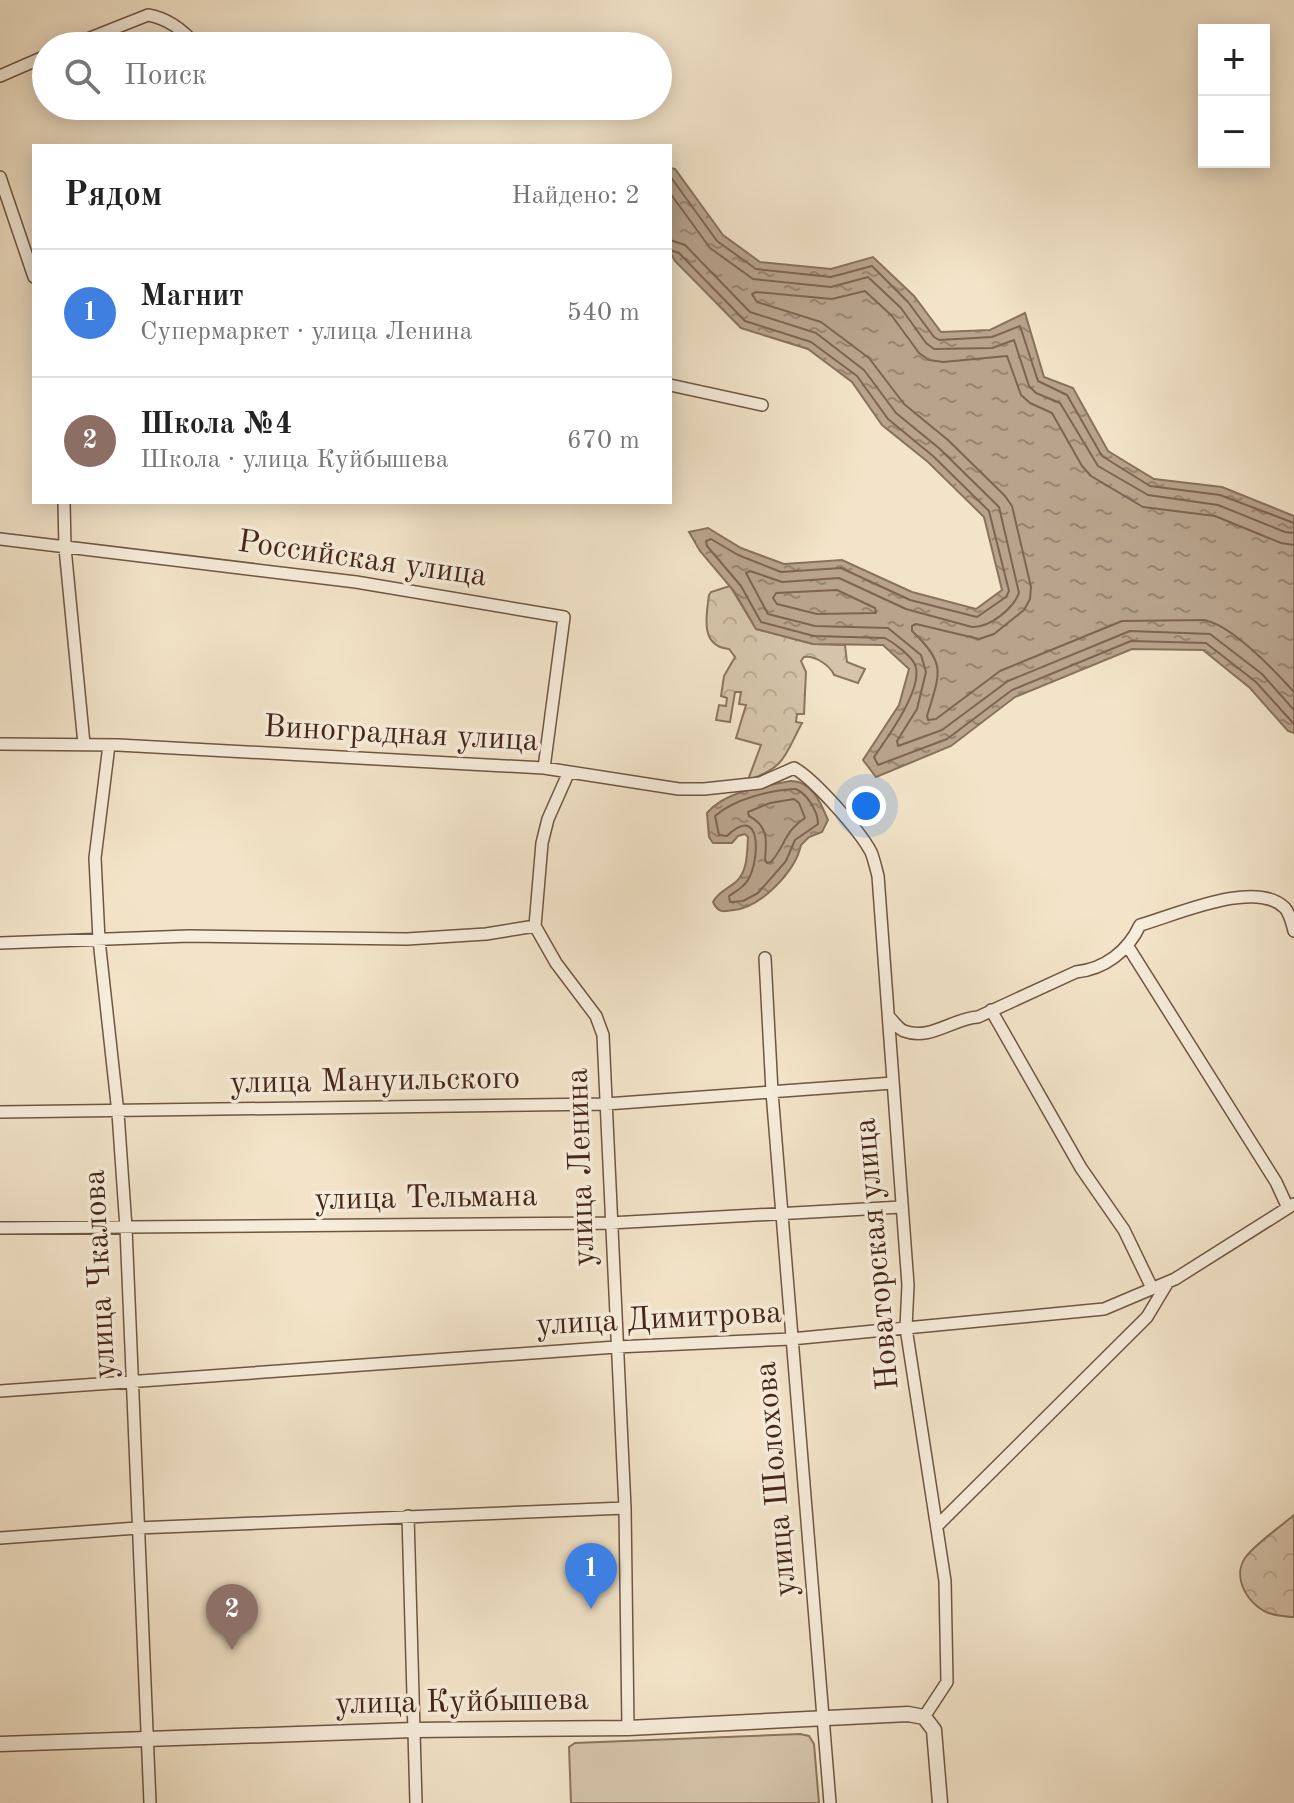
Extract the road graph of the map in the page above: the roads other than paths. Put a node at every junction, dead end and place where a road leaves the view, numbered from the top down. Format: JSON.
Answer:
{"nodes":[{"id":1,"x":105,"y":32,"type":"edge"},
{"id":2,"x":183,"y":32,"type":"edge"},
{"id":3,"x":32,"y":62,"type":"edge"},
{"id":4,"x":0,"y":76,"type":"edge"},
{"id":5,"x":0,"y":177,"type":"edge"},
{"id":6,"x":32,"y":271,"type":"edge"},
{"id":7,"x":672,"y":385,"type":"edge"},
{"id":8,"x":762,"y":405,"type":"dead end"},
{"id":9,"x":64,"y":504,"type":"edge"},
{"id":10,"x":0,"y":539,"type":"edge"},
{"id":11,"x":65,"y":548,"type":"junction"},
{"id":12,"x":0,"y":744,"type":"edge"},
{"id":13,"x":84,"y":744,"type":"junction"},
{"id":14,"x":109,"y":745,"type":"junction"},
{"id":15,"x":544,"y":768,"type":"junction"},
{"id":16,"x":794,"y":768,"type":"joint"},
{"id":17,"x":568,"y":774,"type":"junction"},
{"id":18,"x":535,"y":926,"type":"junction"},
{"id":19,"x":1294,"y":931,"type":"edge"},
{"id":20,"x":99,"y":940,"type":"junction"},
{"id":21,"x":0,"y":943,"type":"edge"},
{"id":22,"x":1127,"y":945,"type":"junction"},
{"id":23,"x":765,"y":958,"type":"dead end"},
{"id":24,"x":991,"y":1010,"type":"junction"},
{"id":25,"x":890,"y":1018,"type":"junction"},
{"id":26,"x":893,"y":1083,"type":"junction"},
{"id":27,"x":772,"y":1092,"type":"junction"},
{"id":28,"x":606,"y":1104,"type":"junction"},
{"id":29,"x":0,"y":1112,"type":"edge"},
{"id":30,"x":118,"y":1113,"type":"junction"},
{"id":31,"x":1291,"y":1206,"type":"edge"},
{"id":32,"x":901,"y":1207,"type":"junction"},
{"id":33,"x":783,"y":1213,"type":"junction"},
{"id":34,"x":610,"y":1223,"type":"junction"},
{"id":35,"x":0,"y":1228,"type":"edge"},
{"id":36,"x":126,"y":1228,"type":"junction"},
{"id":37,"x":1168,"y":1281,"type":"junction"},
{"id":38,"x":1152,"y":1288,"type":"junction"},
{"id":39,"x":906,"y":1328,"type":"junction"},
{"id":40,"x":791,"y":1339,"type":"junction"},
{"id":41,"x":616,"y":1347,"type":"junction"},
{"id":42,"x":132,"y":1382,"type":"junction"},
{"id":43,"x":0,"y":1391,"type":"edge"},
{"id":44,"x":625,"y":1508,"type":"junction"},
{"id":45,"x":408,"y":1516,"type":"junction"},
{"id":46,"x":938,"y":1525,"type":"junction"},
{"id":47,"x":137,"y":1528,"type":"junction"},
{"id":48,"x":0,"y":1538,"type":"edge"},
{"id":49,"x":924,"y":1717,"type":"junction"},
{"id":50,"x":822,"y":1718,"type":"junction"},
{"id":51,"x":628,"y":1728,"type":"junction"},
{"id":52,"x":414,"y":1730,"type":"junction"},
{"id":53,"x":148,"y":1740,"type":"junction"},
{"id":54,"x":0,"y":1744,"type":"edge"},
{"id":55,"x":150,"y":1803,"type":"edge"},
{"id":56,"x":416,"y":1803,"type":"edge"},
{"id":57,"x":830,"y":1803,"type":"edge"},
{"id":58,"x":940,"y":1803,"type":"edge"}],
"edges":[{"from":1,"to":2,"type":"street"},
{"from":3,"to":4,"type":"street"},
{"from":5,"to":6,"type":"street"},
{"from":7,"to":8,"type":"street"},
{"from":9,"to":11,"type":"street"},
{"from":10,"to":11,"type":"street","name":"Российская улица"},
{"from":11,"to":13,"type":"street"},
{"from":11,"to":15,"type":"street","name":"Российская улица"},
{"from":12,"to":13,"type":"street","name":"Виноградная улица"},
{"from":13,"to":14,"type":"street","name":"Виноградная улица"},
{"from":14,"to":15,"type":"street","name":"Виноградная улица"},
{"from":14,"to":20,"type":"street","name":"улица Чкалова"},
{"from":15,"to":17,"type":"street","name":"Виноградная улица"},
{"from":16,"to":17,"type":"street","name":"Виноградная улица"},
{"from":16,"to":25,"type":"street","name":"Новаторская улица"},
{"from":17,"to":18,"type":"street"},
{"from":18,"to":20,"type":"street"},
{"from":18,"to":28,"type":"street","name":"улица Ленина"},
{"from":19,"to":22,"type":"street"},
{"from":20,"to":21,"type":"street"},
{"from":20,"to":30,"type":"street","name":"улица Чкалова"},
{"from":22,"to":24,"type":"street"},
{"from":22,"to":31,"type":"street"},
{"from":23,"to":27,"type":"street","name":"улица Шолохова"},
{"from":24,"to":25,"type":"street"},
{"from":24,"to":38,"type":"street"},
{"from":25,"to":26,"type":"street","name":"Новаторская улица"},
{"from":26,"to":27,"type":"street","name":"улица Мануильского"},
{"from":26,"to":32,"type":"street","name":"Новаторская улица"},
{"from":27,"to":28,"type":"street","name":"улица Мануильского"},
{"from":27,"to":33,"type":"street","name":"улица Шолохова"},
{"from":28,"to":30,"type":"street","name":"улица Мануильского"},
{"from":28,"to":34,"type":"street","name":"улица Ленина"},
{"from":29,"to":30,"type":"street","name":"улица Мануильского"},
{"from":30,"to":36,"type":"street","name":"улица Чкалова"},
{"from":31,"to":37,"type":"street","name":"улица Димитрова"},
{"from":32,"to":33,"type":"street","name":"улица Тельмана"},
{"from":32,"to":39,"type":"street","name":"Новаторская улица"},
{"from":33,"to":34,"type":"street","name":"улица Тельмана"},
{"from":33,"to":40,"type":"street","name":"улица Шолохова"},
{"from":34,"to":36,"type":"street","name":"улица Тельмана"},
{"from":34,"to":41,"type":"street","name":"улица Ленина"},
{"from":35,"to":36,"type":"street","name":"улица Тельмана"},
{"from":36,"to":42,"type":"street","name":"улица Чкалова"},
{"from":37,"to":38,"type":"street","name":"улица Димитрова"},
{"from":37,"to":46,"type":"street"},
{"from":38,"to":39,"type":"street","name":"улица Димитрова"},
{"from":39,"to":40,"type":"street","name":"улица Димитрова"},
{"from":39,"to":46,"type":"street","name":"Новаторская улица"},
{"from":40,"to":41,"type":"street","name":"улица Димитрова"},
{"from":40,"to":50,"type":"street","name":"улица Шолохова"},
{"from":41,"to":42,"type":"street","name":"улица Димитрова"},
{"from":41,"to":44,"type":"street","name":"улица Ленина"},
{"from":42,"to":43,"type":"street","name":"улица Димитрова"},
{"from":42,"to":47,"type":"street","name":"улица Чкалова"},
{"from":44,"to":45,"type":"street"},
{"from":44,"to":51,"type":"street","name":"улица Ленина"},
{"from":45,"to":47,"type":"street"},
{"from":45,"to":52,"type":"street"},
{"from":46,"to":49,"type":"street","name":"Новаторская улица"},
{"from":47,"to":48,"type":"street"},
{"from":47,"to":53,"type":"street","name":"улица Чкалова"},
{"from":49,"to":50,"type":"street","name":"улица Куйбышева"},
{"from":49,"to":58,"type":"street"},
{"from":50,"to":51,"type":"street","name":"улица Куйбышева"},
{"from":50,"to":57,"type":"street","name":"улица Шолохова"},
{"from":51,"to":52,"type":"street","name":"улица Куйбышева"},
{"from":52,"to":53,"type":"street","name":"улица Куйбышева"},
{"from":52,"to":56,"type":"street"},
{"from":53,"to":54,"type":"street","name":"улица Куйбышева"},
{"from":53,"to":55,"type":"street","name":"улица Чкалова"}]}
